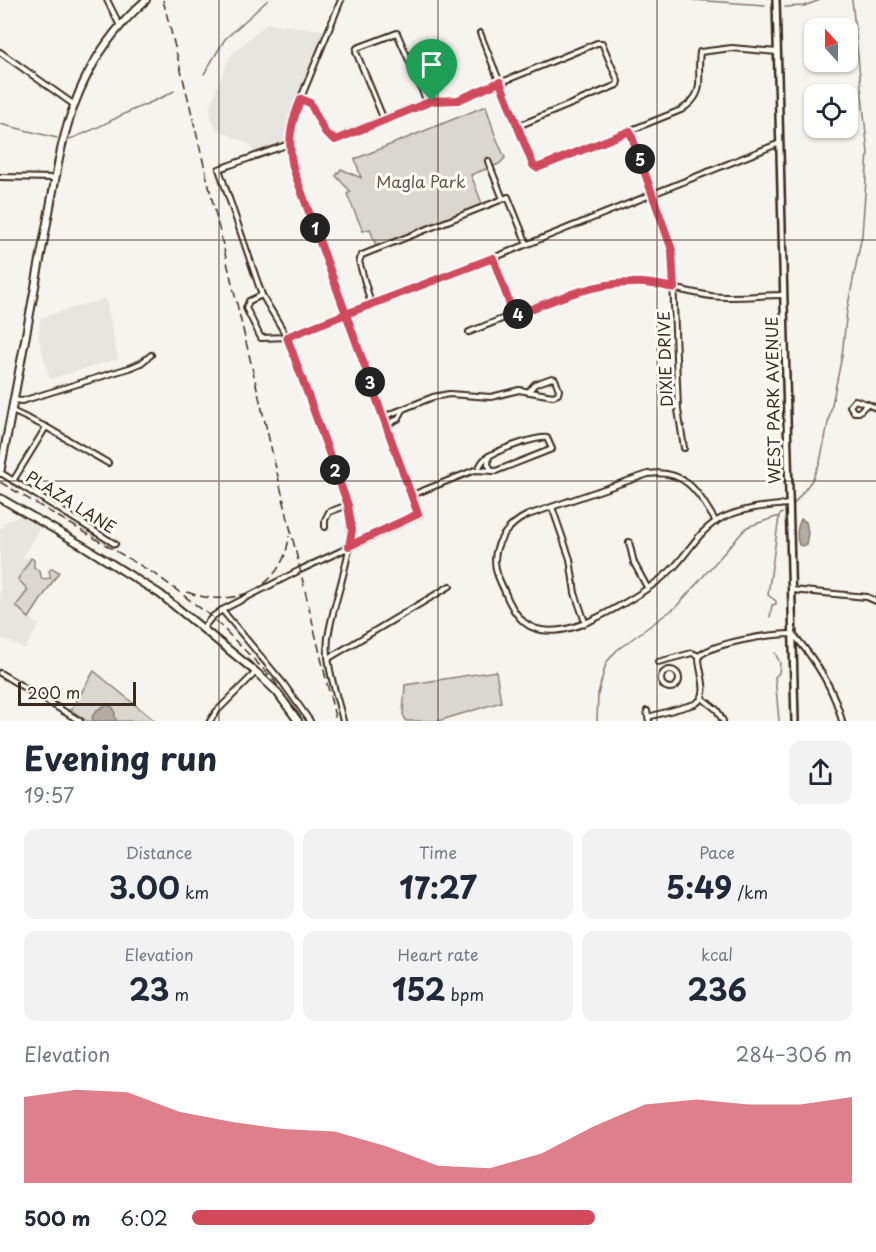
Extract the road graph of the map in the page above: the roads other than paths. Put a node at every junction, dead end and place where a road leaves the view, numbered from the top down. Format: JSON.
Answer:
{"nodes":[{"id":1,"x":107,"y":0,"type":"edge"},
{"id":2,"x":146,"y":0,"type":"edge"},
{"id":3,"x":341,"y":0,"type":"edge"},
{"id":4,"x":776,"y":0,"type":"edge"},
{"id":5,"x":120,"y":26,"type":"junction"},
{"id":6,"x":480,"y":33,"type":"dead end"},
{"id":7,"x":0,"y":52,"type":"edge"},
{"id":8,"x":778,"y":52,"type":"junction"},
{"id":9,"x":500,"y":82,"type":"junction"},
{"id":10,"x":301,"y":99,"type":"junction"},
{"id":11,"x":427,"y":102,"type":"junction"},
{"id":12,"x":73,"y":104,"type":"junction"},
{"id":13,"x":384,"y":120,"type":"junction"},
{"id":14,"x":518,"y":126,"type":"junction"},
{"id":15,"x":630,"y":131,"type":"junction"},
{"id":16,"x":780,"y":143,"type":"junction"},
{"id":17,"x":289,"y":144,"type":"junction"},
{"id":18,"x":488,"y":161,"type":"dead end"},
{"id":19,"x":0,"y":177,"type":"edge"},
{"id":20,"x":55,"y":178,"type":"junction"},
{"id":21,"x":652,"y":194,"type":"junction"},
{"id":22,"x":503,"y":199,"type":"junction"},
{"id":23,"x":527,"y":244,"type":"junction"},
{"id":24,"x":493,"y":258,"type":"junction"},
{"id":25,"x":674,"y":288,"type":"junction"},
{"id":26,"x":262,"y":295,"type":"junction"},
{"id":27,"x":784,"y":295,"type":"junction"},
{"id":28,"x":371,"y":304,"type":"junction"},
{"id":29,"x":346,"y":314,"type":"junction"},
{"id":30,"x":514,"y":316,"type":"junction"},
{"id":31,"x":469,"y":332,"type":"dead end"},
{"id":32,"x":287,"y":337,"type":"junction"},
{"id":33,"x":151,"y":355,"type":"dead end"},
{"id":34,"x":528,"y":392,"type":"junction"},
{"id":35,"x":13,"y":400,"type":"junction"},
{"id":36,"x":867,"y":404,"type":"dead end"},
{"id":37,"x":876,"y":408,"type":"edge"},
{"id":38,"x":403,"y":409,"type":"junction"},
{"id":39,"x":12,"y":411,"type":"junction"},
{"id":40,"x":383,"y":417,"type":"junction"},
{"id":41,"x":386,"y":425,"type":"junction"},
{"id":42,"x":46,"y":427,"type":"junction"},
{"id":43,"x":684,"y":448,"type":"dead end"},
{"id":44,"x":489,"y":456,"type":"junction"},
{"id":45,"x":108,"y":463,"type":"dead end"},
{"id":46,"x":478,"y":470,"type":"junction"},
{"id":47,"x":492,"y":471,"type":"junction"},
{"id":48,"x":0,"y":473,"type":"edge"},
{"id":49,"x":13,"y":481,"type":"junction"},
{"id":50,"x":412,"y":495,"type":"junction"},
{"id":51,"x":0,"y":498,"type":"edge"},
{"id":52,"x":789,"y":504,"type":"junction"},
{"id":53,"x":348,"y":505,"type":"junction"},
{"id":54,"x":552,"y":507,"type":"junction"},
{"id":55,"x":716,"y":522,"type":"junction"},
{"id":56,"x":325,"y":527,"type":"dead end"},
{"id":57,"x":629,"y":542,"type":"dead end"},
{"id":58,"x":115,"y":544,"type":"dead end"},
{"id":59,"x":349,"y":546,"type":"junction"},
{"id":60,"x":450,"y":585,"type":"dead end"},
{"id":61,"x":647,"y":587,"type":"junction"},
{"id":62,"x":791,"y":590,"type":"junction"},
{"id":63,"x":876,"y":601,"type":"edge"},
{"id":64,"x":222,"y":610,"type":"junction"},
{"id":65,"x":585,"y":622,"type":"junction"},
{"id":66,"x":203,"y":627,"type":"junction"},
{"id":67,"x":793,"y":634,"type":"junction"},
{"id":68,"x":699,"y":656,"type":"junction"},
{"id":69,"x":328,"y":659,"type":"junction"},
{"id":70,"x":666,"y":660,"type":"junction"},
{"id":71,"x":658,"y":662,"type":"dead end"},
{"id":72,"x":668,"y":670,"type":"junction"},
{"id":73,"x":256,"y":672,"type":"junction"},
{"id":74,"x":0,"y":673,"type":"edge"},
{"id":75,"x":702,"y":698,"type":"junction"},
{"id":76,"x":647,"y":711,"type":"dead end"},
{"id":77,"x":649,"y":719,"type":"edge"},
{"id":78,"x":80,"y":721,"type":"edge"},
{"id":79,"x":210,"y":721,"type":"edge"},
{"id":80,"x":297,"y":721,"type":"edge"},
{"id":81,"x":310,"y":721,"type":"edge"},
{"id":82,"x":343,"y":721,"type":"edge"},
{"id":83,"x":723,"y":721,"type":"edge"},
{"id":84,"x":795,"y":721,"type":"edge"},
{"id":85,"x":842,"y":721,"type":"edge"}],
"edges":[{"from":1,"to":5,"type":"street"},
{"from":2,"to":5,"type":"main road"},
{"from":3,"to":10,"type":"street"},
{"from":4,"to":8,"type":"main road","name":"WEST PARK AVENUE"},
{"from":5,"to":12,"type":"main road"},
{"from":6,"to":9,"type":"street"},
{"from":7,"to":12,"type":"street"},
{"from":8,"to":15,"type":"street"},
{"from":8,"to":16,"type":"main road","name":"WEST PARK AVENUE"},
{"from":9,"to":11,"type":"street"},
{"from":9,"to":14,"type":"street"},
{"from":9,"to":14,"type":"street"},
{"from":10,"to":13,"type":"street"},
{"from":10,"to":17,"type":"street"},
{"from":11,"to":13,"type":"street"},
{"from":11,"to":13,"type":"street"},
{"from":12,"to":20,"type":"main road"},
{"from":14,"to":15,"type":"street"},
{"from":15,"to":21,"type":"street","name":"DIXIE DRIVE"},
{"from":16,"to":21,"type":"street"},
{"from":16,"to":27,"type":"main road","name":"WEST PARK AVENUE"},
{"from":17,"to":26,"type":"street"},
{"from":17,"to":29,"type":"street"},
{"from":18,"to":22,"type":"street"},
{"from":19,"to":20,"type":"street"},
{"from":20,"to":35,"type":"main road"},
{"from":21,"to":23,"type":"street"},
{"from":21,"to":25,"type":"street","name":"DIXIE DRIVE"},
{"from":22,"to":23,"type":"street"},
{"from":22,"to":28,"type":"street"},
{"from":23,"to":24,"type":"street"},
{"from":24,"to":28,"type":"street"},
{"from":24,"to":30,"type":"street"},
{"from":25,"to":27,"type":"street"},
{"from":25,"to":30,"type":"street"},
{"from":25,"to":43,"type":"street","name":"DIXIE DRIVE"},
{"from":26,"to":32,"type":"street"},
{"from":26,"to":32,"type":"street"},
{"from":27,"to":52,"type":"main road","name":"WEST PARK AVENUE"},
{"from":28,"to":29,"type":"street"},
{"from":29,"to":32,"type":"street"},
{"from":29,"to":40,"type":"street"},
{"from":30,"to":31,"type":"street"},
{"from":32,"to":53,"type":"street"},
{"from":33,"to":35,"type":"street"},
{"from":34,"to":34,"type":"street"},
{"from":34,"to":38,"type":"street"},
{"from":35,"to":39,"type":"main road"},
{"from":36,"to":37,"type":"street"},
{"from":38,"to":40,"type":"street"},
{"from":38,"to":41,"type":"street"},
{"from":39,"to":42,"type":"street"},
{"from":39,"to":48,"type":"main road"},
{"from":40,"to":41,"type":"street"},
{"from":41,"to":50,"type":"street"},
{"from":42,"to":45,"type":"street"},
{"from":42,"to":49,"type":"street","name":"PLAZA LANE"},
{"from":44,"to":46,"type":"street"},
{"from":44,"to":47,"type":"street"},
{"from":44,"to":47,"type":"street"},
{"from":46,"to":47,"type":"street"},
{"from":46,"to":50,"type":"street"},
{"from":48,"to":49,"type":"street","name":"PLAZA LANE"},
{"from":49,"to":58,"type":"street","name":"PLAZA LANE"},
{"from":50,"to":59,"type":"street"},
{"from":51,"to":66,"type":"main road"},
{"from":52,"to":55,"type":"street"},
{"from":52,"to":62,"type":"main road","name":"WEST PARK AVENUE"},
{"from":53,"to":56,"type":"street"},
{"from":53,"to":59,"type":"street"},
{"from":54,"to":55,"type":"street"},
{"from":54,"to":65,"type":"street"},
{"from":54,"to":65,"type":"street"},
{"from":55,"to":61,"type":"street"},
{"from":57,"to":61,"type":"street"},
{"from":59,"to":64,"type":"street"},
{"from":59,"to":69,"type":"street"},
{"from":60,"to":69,"type":"street"},
{"from":61,"to":65,"type":"street"},
{"from":62,"to":63,"type":"street"},
{"from":62,"to":67,"type":"main road","name":"WEST PARK AVENUE"},
{"from":64,"to":66,"type":"street"},
{"from":64,"to":81,"type":"street"},
{"from":66,"to":73,"type":"main road"},
{"from":67,"to":68,"type":"street"},
{"from":67,"to":84,"type":"main road","name":"WEST PARK AVENUE"},
{"from":67,"to":85,"type":"street"},
{"from":68,"to":70,"type":"street"},
{"from":68,"to":75,"type":"street"},
{"from":69,"to":82,"type":"street"},
{"from":70,"to":71,"type":"street"},
{"from":70,"to":72,"type":"street"},
{"from":72,"to":72,"type":"street"},
{"from":73,"to":79,"type":"street"},
{"from":73,"to":80,"type":"main road"},
{"from":74,"to":78,"type":"street"},
{"from":75,"to":77,"type":"street"},
{"from":75,"to":83,"type":"street"},
{"from":76,"to":77,"type":"street"}]}
